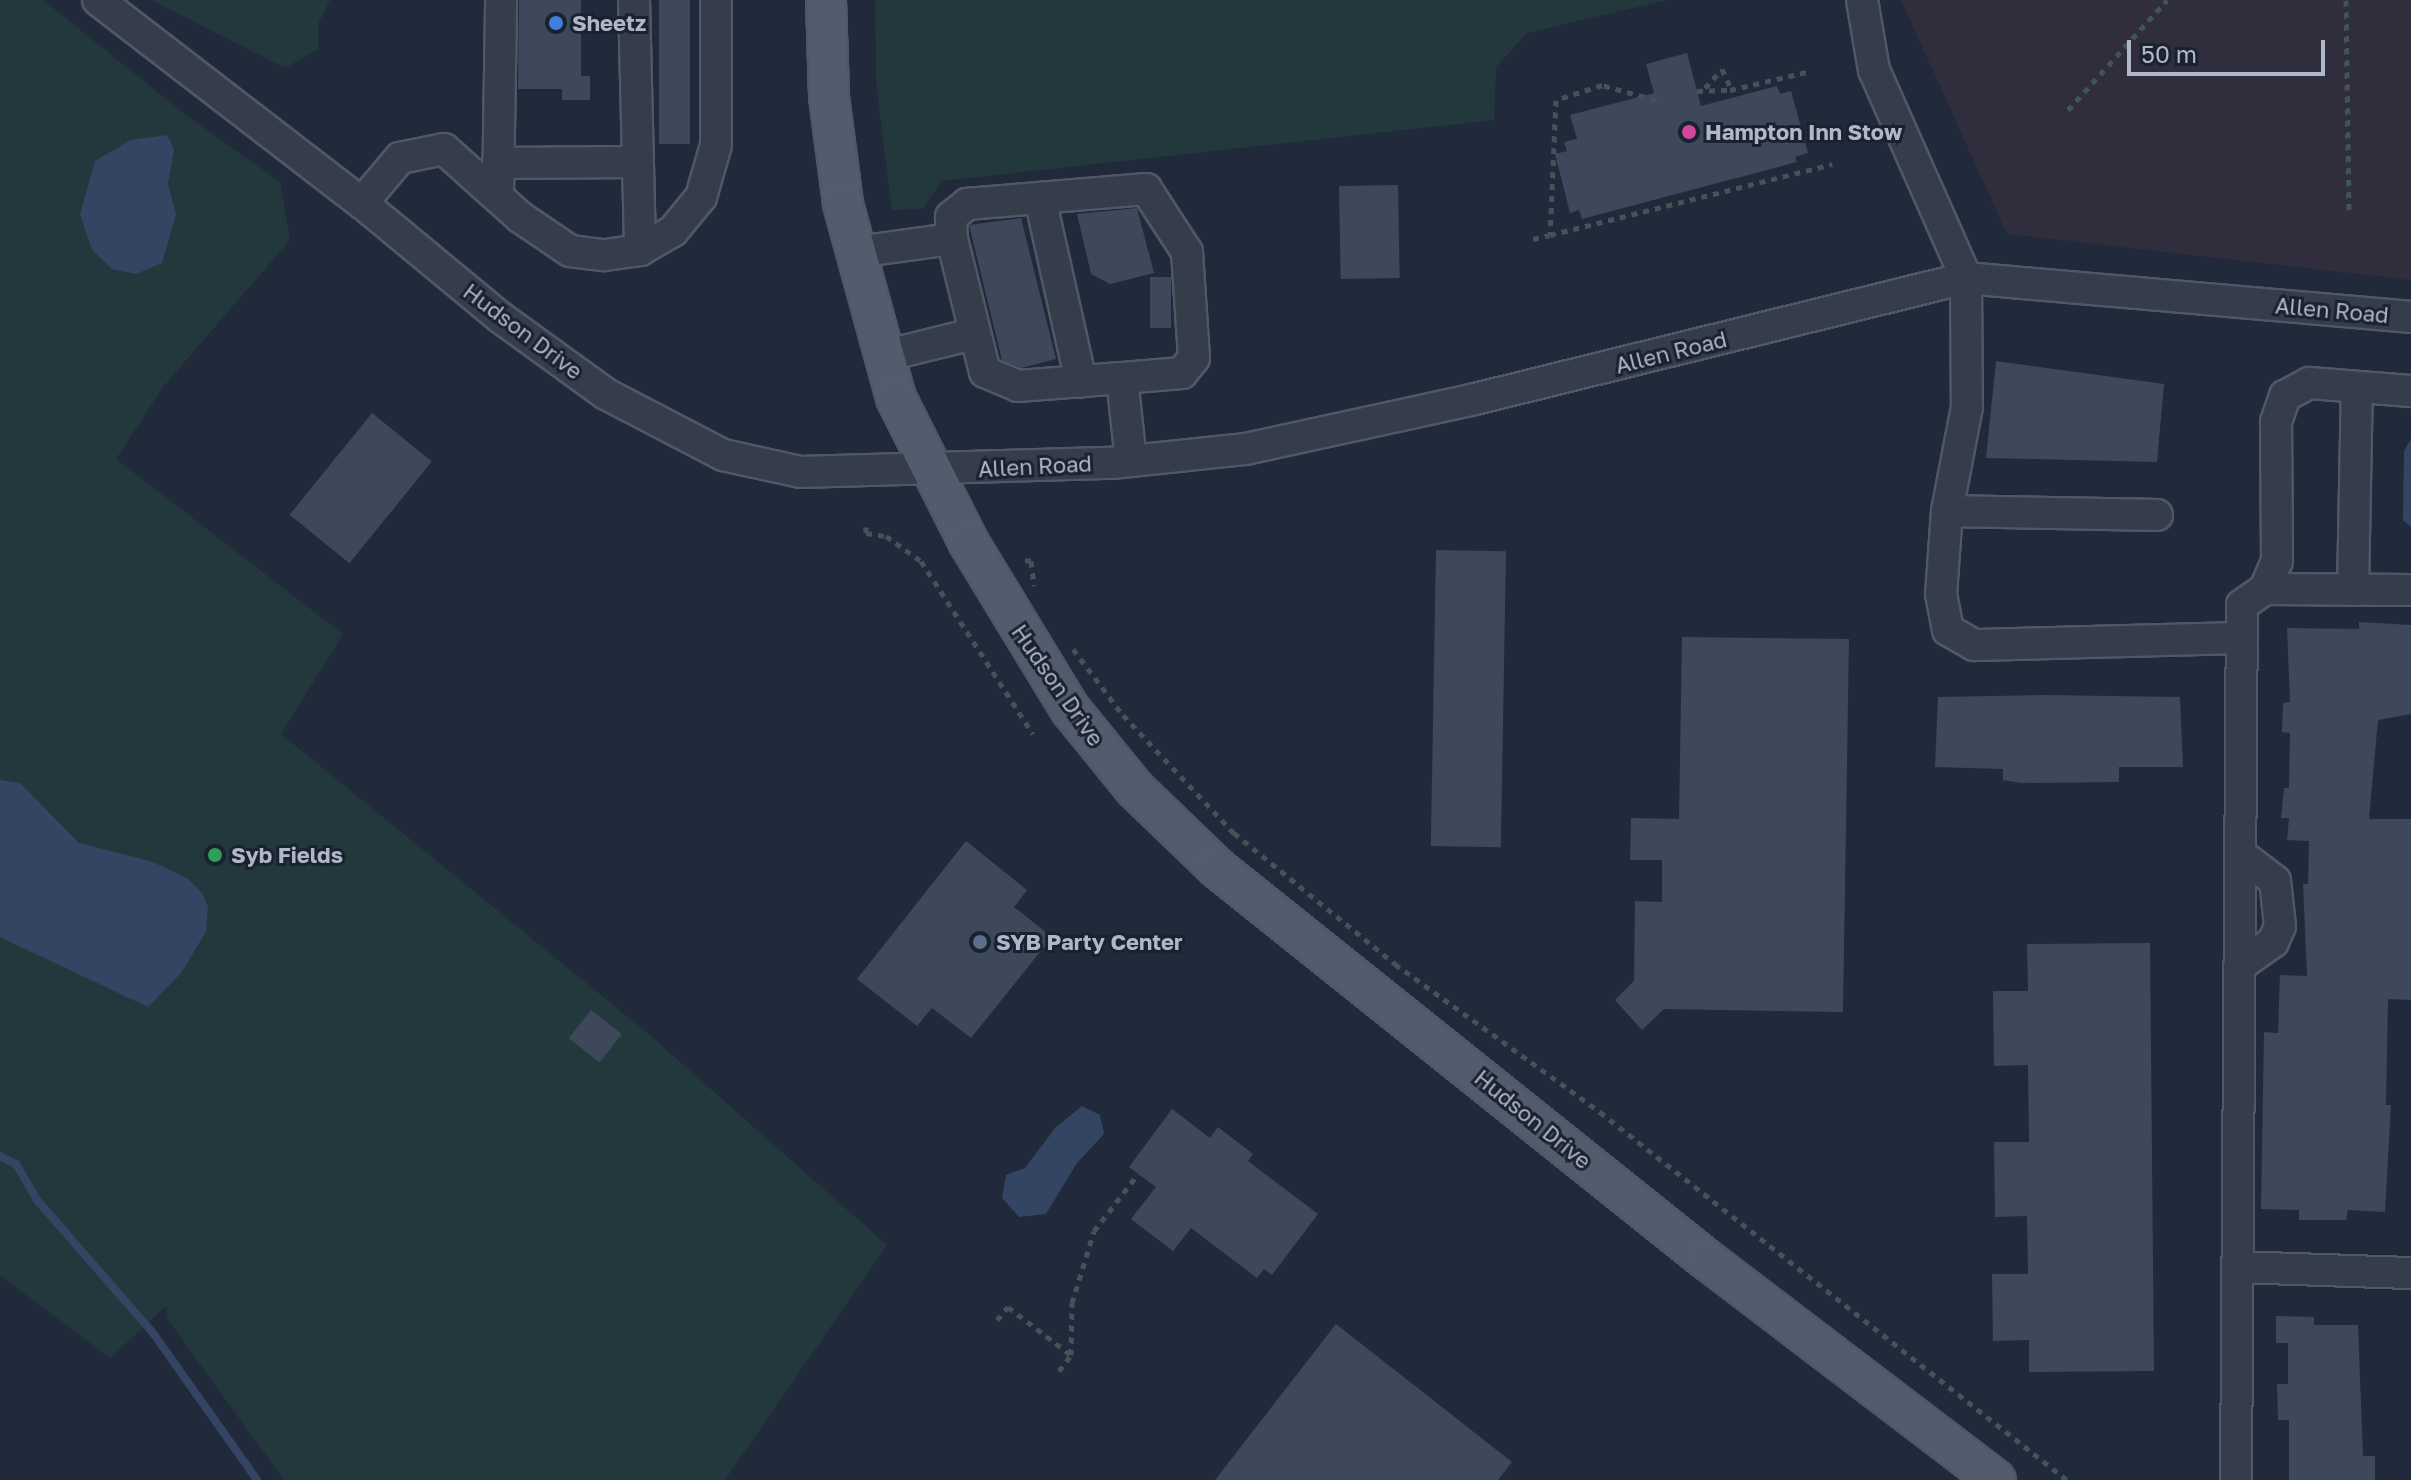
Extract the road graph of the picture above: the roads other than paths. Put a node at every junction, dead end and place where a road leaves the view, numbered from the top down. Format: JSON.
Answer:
{"nodes":[{"id":1,"x":98,"y":0,"type":"edge"},
{"id":2,"x":501,"y":0,"type":"edge"},
{"id":3,"x":634,"y":0,"type":"edge"},
{"id":4,"x":716,"y":0,"type":"edge"},
{"id":5,"x":826,"y":0,"type":"edge"},
{"id":6,"x":1862,"y":0,"type":"edge"},
{"id":7,"x":637,"y":162,"type":"junction"},
{"id":8,"x":498,"y":163,"type":"junction"},
{"id":9,"x":498,"y":197,"type":"junction"},
{"id":10,"x":1040,"y":198,"type":"junction"},
{"id":11,"x":362,"y":203,"type":"junction"},
{"id":12,"x":952,"y":239,"type":"junction"},
{"id":13,"x":640,"y":250,"type":"junction"},
{"id":14,"x":857,"y":252,"type":"junction"},
{"id":15,"x":1966,"y":278,"type":"junction"},
{"id":16,"x":2411,"y":317,"type":"edge"},
{"id":17,"x":973,"y":334,"type":"junction"},
{"id":18,"x":884,"y":356,"type":"junction"},
{"id":19,"x":1122,"y":378,"type":"junction"},
{"id":20,"x":1081,"y":381,"type":"junction"},
{"id":21,"x":2357,"y":387,"type":"junction"},
{"id":22,"x":2411,"y":391,"type":"edge"},
{"id":23,"x":1131,"y":461,"type":"junction"},
{"id":24,"x":932,"y":471,"type":"junction"},
{"id":25,"x":1947,"y":511,"type":"junction"},
{"id":26,"x":2157,"y":515,"type":"dead end"},
{"id":27,"x":2265,"y":589,"type":"junction"},
{"id":28,"x":2353,"y":590,"type":"junction"},
{"id":29,"x":2411,"y":590,"type":"edge"},
{"id":30,"x":2242,"y":638,"type":"junction"},
{"id":31,"x":2240,"y":854,"type":"junction"},
{"id":32,"x":2239,"y":966,"type":"junction"},
{"id":33,"x":2237,"y":1267,"type":"junction"},
{"id":34,"x":2411,"y":1273,"type":"edge"},
{"id":35,"x":1996,"y":1480,"type":"edge"},
{"id":36,"x":2236,"y":1480,"type":"edge"}],
"edges":[{"from":1,"to":11,"type":"street","name":"Hudson Drive"},
{"from":2,"to":8,"type":"street"},
{"from":3,"to":7,"type":"street"},
{"from":4,"to":13,"type":"street"},
{"from":5,"to":14,"type":"main road"},
{"from":6,"to":15,"type":"street"},
{"from":7,"to":8,"type":"street"},
{"from":7,"to":13,"type":"street"},
{"from":8,"to":9,"type":"street"},
{"from":9,"to":11,"type":"street"},
{"from":9,"to":13,"type":"street"},
{"from":10,"to":12,"type":"street"},
{"from":10,"to":19,"type":"street"},
{"from":10,"to":20,"type":"street"},
{"from":11,"to":24,"type":"street","name":"Hudson Drive"},
{"from":12,"to":14,"type":"street"},
{"from":12,"to":17,"type":"street"},
{"from":14,"to":18,"type":"main road"},
{"from":15,"to":16,"type":"street","name":"Allen Road"},
{"from":15,"to":23,"type":"street","name":"Allen Road"},
{"from":15,"to":25,"type":"street"},
{"from":17,"to":18,"type":"street"},
{"from":17,"to":20,"type":"street"},
{"from":18,"to":24,"type":"main road"},
{"from":19,"to":20,"type":"street"},
{"from":19,"to":23,"type":"street"},
{"from":21,"to":22,"type":"street"},
{"from":21,"to":27,"type":"street"},
{"from":21,"to":28,"type":"street"},
{"from":23,"to":24,"type":"street","name":"Allen Road"},
{"from":24,"to":35,"type":"main road","name":"Hudson Drive"},
{"from":25,"to":26,"type":"street"},
{"from":25,"to":30,"type":"street"},
{"from":27,"to":28,"type":"street"},
{"from":27,"to":30,"type":"street"},
{"from":28,"to":29,"type":"street"},
{"from":30,"to":31,"type":"street"},
{"from":31,"to":32,"type":"street"},
{"from":31,"to":32,"type":"street"},
{"from":32,"to":33,"type":"street"},
{"from":33,"to":34,"type":"street"},
{"from":33,"to":36,"type":"street"}]}
